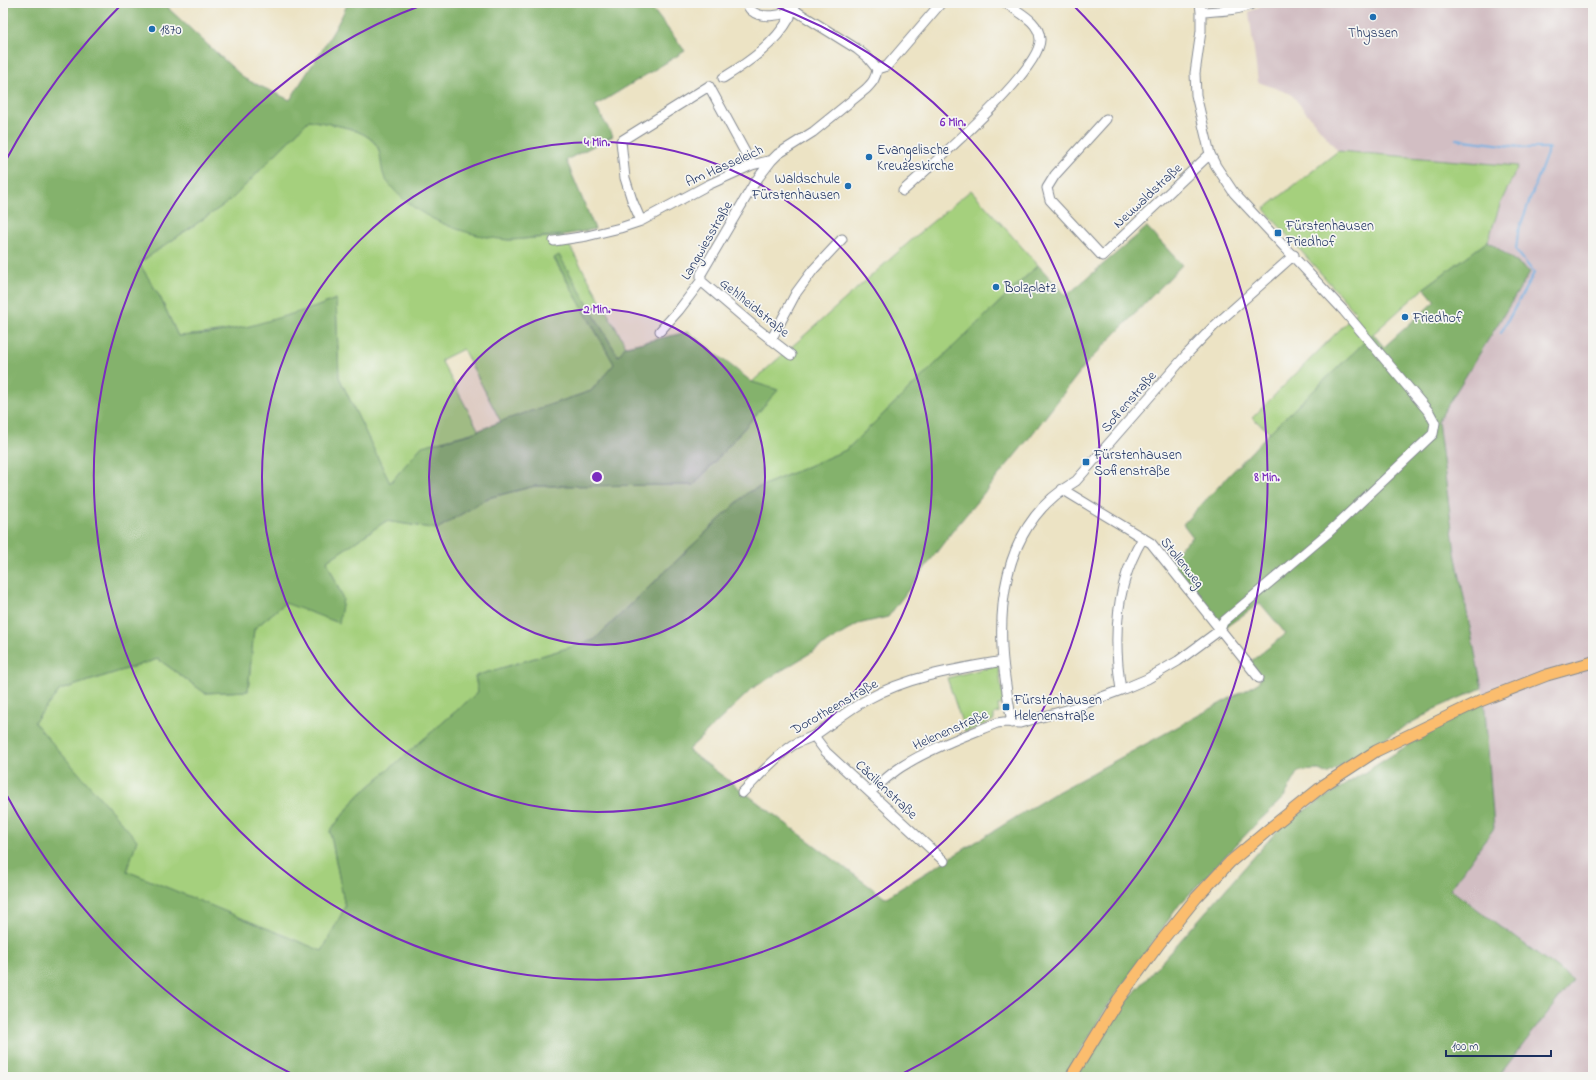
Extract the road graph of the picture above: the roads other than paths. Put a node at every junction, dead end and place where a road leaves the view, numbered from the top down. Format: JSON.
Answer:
{"nodes":[{"id":1,"x":746,"y":3,"type":"edge"},
{"id":2,"x":941,"y":3,"type":"edge"},
{"id":3,"x":1006,"y":3,"type":"edge"},
{"id":4,"x":1254,"y":3,"type":"edge"},
{"id":5,"x":791,"y":8,"type":"edge"},
{"id":6,"x":1201,"y":8,"type":"edge"},
{"id":7,"x":877,"y":69,"type":"junction"},
{"id":8,"x":723,"y":78,"type":"dead end"},
{"id":9,"x":1106,"y":119,"type":"dead end"},
{"id":10,"x":1210,"y":154,"type":"junction"},
{"id":11,"x":772,"y":160,"type":"junction"},
{"id":12,"x":752,"y":165,"type":"junction"},
{"id":13,"x":903,"y":191,"type":"dead end"},
{"id":14,"x":640,"y":220,"type":"junction"},
{"id":15,"x":842,"y":239,"type":"dead end"},
{"id":16,"x":554,"y":241,"type":"dead end"},
{"id":17,"x":1294,"y":255,"type":"junction"},
{"id":18,"x":701,"y":281,"type":"junction"},
{"id":19,"x":660,"y":331,"type":"dead end"},
{"id":20,"x":771,"y":340,"type":"junction"},
{"id":21,"x":791,"y":355,"type":"dead end"},
{"id":22,"x":1062,"y":489,"type":"junction"},
{"id":23,"x":1143,"y":538,"type":"junction"},
{"id":24,"x":1220,"y":630,"type":"junction"},
{"id":25,"x":1003,"y":661,"type":"junction"},
{"id":26,"x":1593,"y":662,"type":"edge"},
{"id":27,"x":1259,"y":678,"type":"dead end"},
{"id":28,"x":1121,"y":690,"type":"junction"},
{"id":29,"x":1012,"y":723,"type":"junction"},
{"id":30,"x":814,"y":736,"type":"junction"},
{"id":31,"x":870,"y":792,"type":"junction"},
{"id":32,"x":742,"y":793,"type":"dead end"},
{"id":33,"x":944,"y":861,"type":"dead end"},
{"id":34,"x":1071,"y":1077,"type":"edge"}],
"edges":[{"from":1,"to":5,"type":"street"},
{"from":2,"to":7,"type":"street"},
{"from":3,"to":13,"type":"street"},
{"from":4,"to":6,"type":"street"},
{"from":5,"to":7,"type":"street"},
{"from":5,"to":8,"type":"street"},
{"from":6,"to":10,"type":"street","name":"Helenenstraße"},
{"from":7,"to":11,"type":"street","name":"Am Hasseleich"},
{"from":9,"to":10,"type":"street","name":"Neuwaldstraße"},
{"from":10,"to":17,"type":"street","name":"Helenenstraße"},
{"from":11,"to":12,"type":"street","name":"Am Hasseleich"},
{"from":11,"to":18,"type":"street","name":"Langwiesstraße"},
{"from":12,"to":14,"type":"street","name":"Am Hasseleich"},
{"from":12,"to":14,"type":"street"},
{"from":14,"to":16,"type":"street","name":"Am Hasseleich"},
{"from":15,"to":20,"type":"street"},
{"from":17,"to":22,"type":"street","name":"Sofienstraße"},
{"from":17,"to":24,"type":"street","name":"Helenenstraße"},
{"from":18,"to":19,"type":"street","name":"Langwiesstraße"},
{"from":18,"to":20,"type":"street","name":"Gehlheidstraße"},
{"from":20,"to":21,"type":"street","name":"Gehlheidstraße"},
{"from":22,"to":23,"type":"street","name":"Stollenweg"},
{"from":22,"to":25,"type":"street","name":"Sofienstraße"},
{"from":23,"to":24,"type":"street","name":"Stollenweg"},
{"from":23,"to":28,"type":"street"},
{"from":24,"to":27,"type":"street","name":"Stollenweg"},
{"from":24,"to":28,"type":"street","name":"Helenenstraße"},
{"from":25,"to":29,"type":"street","name":"Sofienstraße"},
{"from":25,"to":30,"type":"street","name":"Dorotheenstraße"},
{"from":26,"to":34,"type":"main road"},
{"from":28,"to":29,"type":"street","name":"Helenenstraße"},
{"from":29,"to":31,"type":"street","name":"Helenenstraße"},
{"from":30,"to":31,"type":"street","name":"Cäcilienstraße"},
{"from":30,"to":32,"type":"street","name":"Dorotheenstraße"},
{"from":31,"to":33,"type":"street","name":"Cäcilienstraße"}]}
